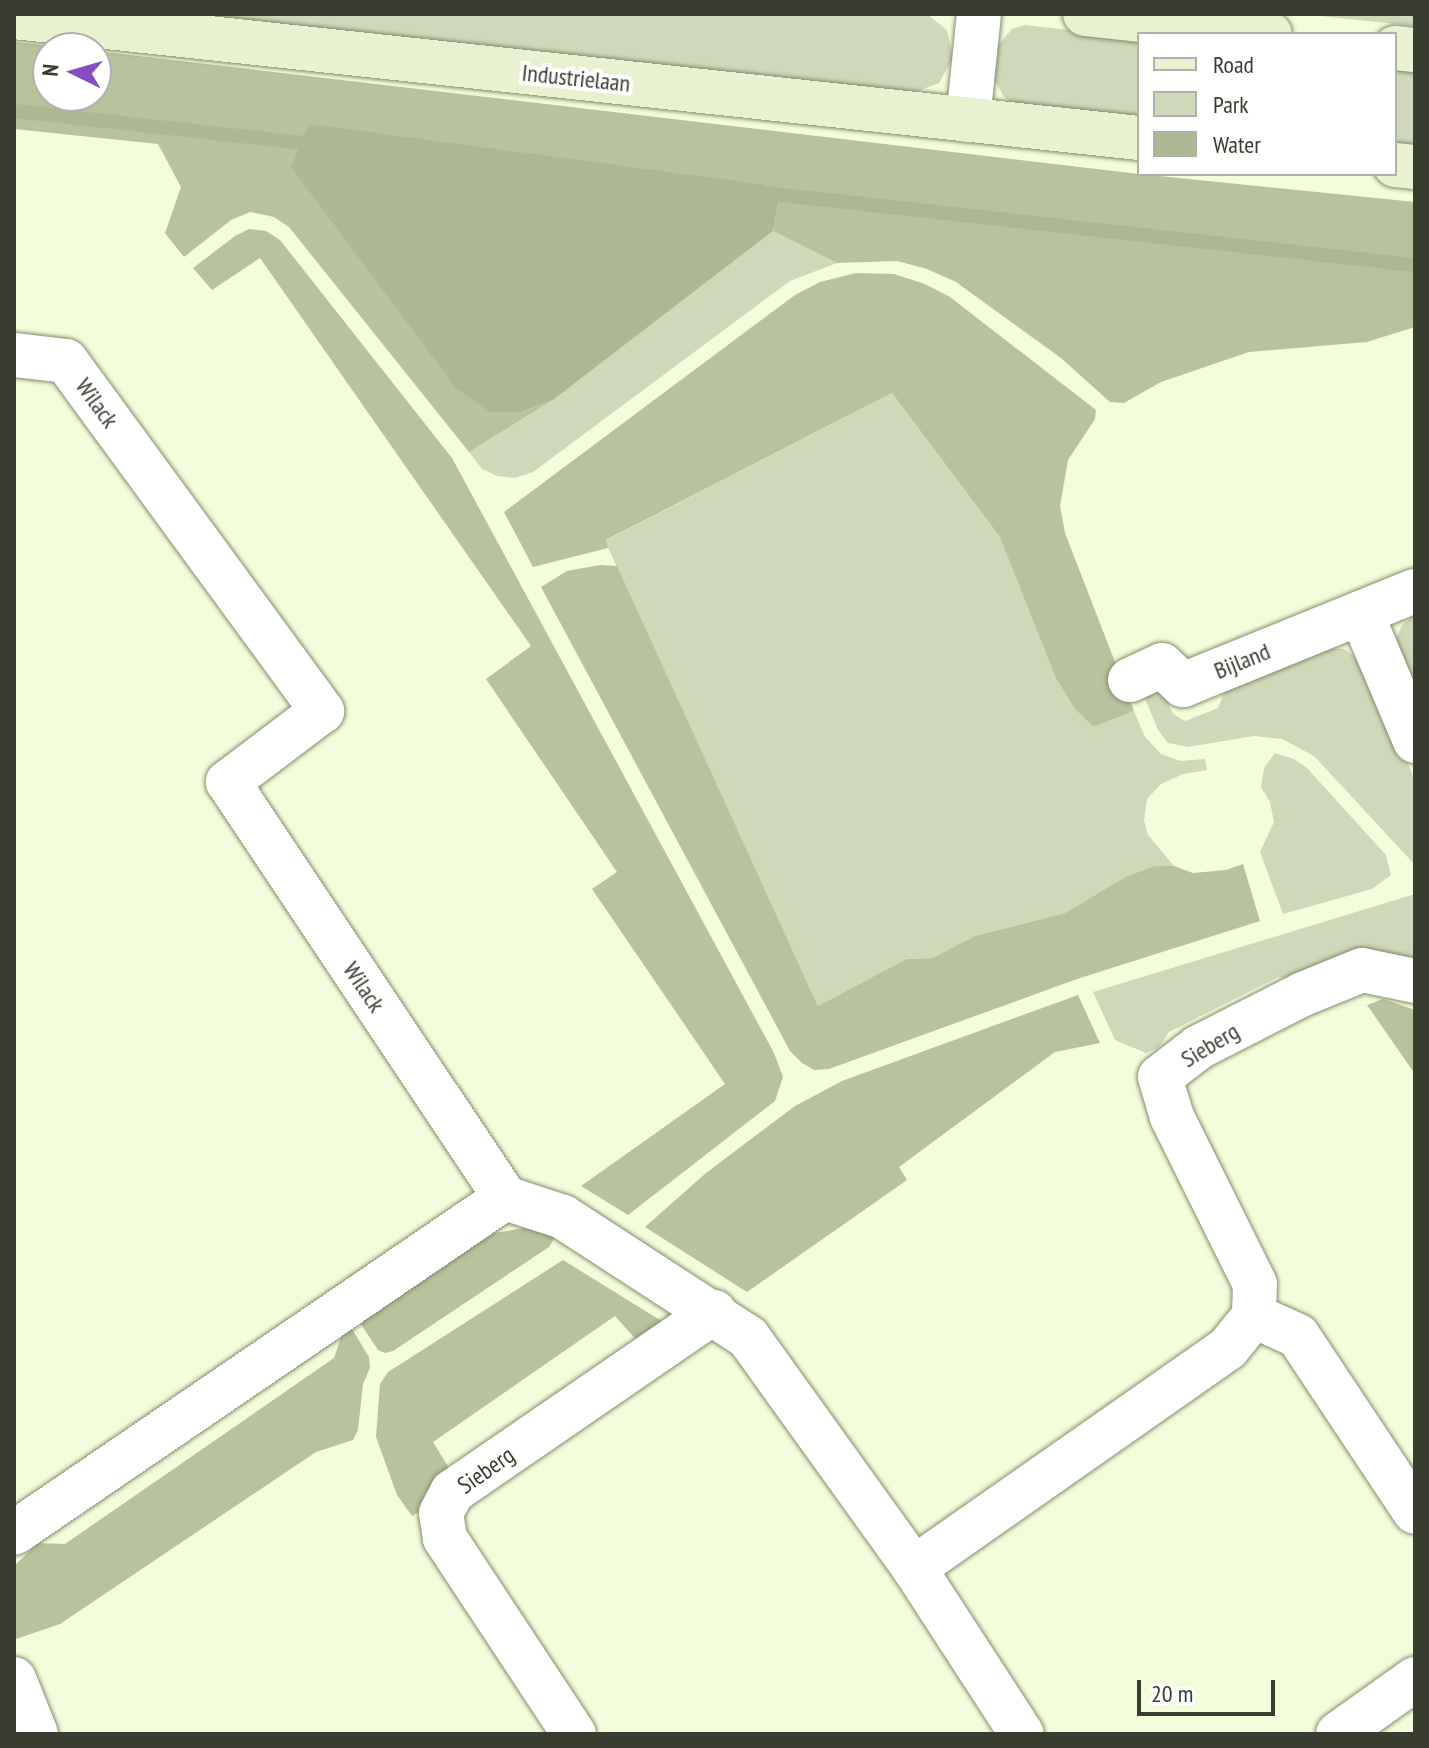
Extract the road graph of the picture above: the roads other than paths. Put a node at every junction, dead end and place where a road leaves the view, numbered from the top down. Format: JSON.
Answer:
{"nodes":[{"id":1,"x":979,"y":14,"type":"edge"},
{"id":2,"x":1085,"y":14,"type":"edge"},
{"id":3,"x":14,"y":17,"type":"edge"},
{"id":4,"x":1252,"y":32,"type":"edge"},
{"id":5,"x":968,"y":120,"type":"junction"},
{"id":6,"x":1137,"y":138,"type":"edge"},
{"id":7,"x":14,"y":355,"type":"edge"},
{"id":8,"x":1415,"y":591,"type":"edge"},
{"id":9,"x":1361,"y":613,"type":"junction"},
{"id":10,"x":1130,"y":680,"type":"dead end"},
{"id":11,"x":1415,"y":741,"type":"edge"},
{"id":12,"x":1415,"y":981,"type":"edge"},
{"id":13,"x":505,"y":1198,"type":"junction"},
{"id":14,"x":714,"y":1312,"type":"junction"},
{"id":15,"x":1254,"y":1316,"type":"junction"},
{"id":16,"x":1415,"y":1512,"type":"edge"},
{"id":17,"x":14,"y":1533,"type":"edge"},
{"id":18,"x":914,"y":1568,"type":"junction"},
{"id":19,"x":1415,"y":1679,"type":"edge"},
{"id":20,"x":15,"y":1686,"type":"edge"},
{"id":21,"x":36,"y":1734,"type":"edge"},
{"id":22,"x":574,"y":1734,"type":"edge"},
{"id":23,"x":1022,"y":1734,"type":"edge"},
{"id":24,"x":1338,"y":1734,"type":"edge"}],
"edges":[{"from":1,"to":5,"type":"street"},
{"from":2,"to":4,"type":"main road"},
{"from":3,"to":5,"type":"main road","name":"Industrielaan"},
{"from":5,"to":6,"type":"main road","name":"Industrielaan"},
{"from":7,"to":13,"type":"street","name":"Wilack"},
{"from":8,"to":9,"type":"street","name":"Bijland"},
{"from":9,"to":10,"type":"street","name":"Bijland"},
{"from":9,"to":11,"type":"street"},
{"from":12,"to":15,"type":"street","name":"Sieberg"},
{"from":13,"to":14,"type":"street"},
{"from":13,"to":17,"type":"street"},
{"from":14,"to":18,"type":"street"},
{"from":14,"to":22,"type":"street","name":"Sieberg"},
{"from":15,"to":16,"type":"street"},
{"from":15,"to":18,"type":"street"},
{"from":18,"to":23,"type":"street"},
{"from":19,"to":24,"type":"street"},
{"from":20,"to":21,"type":"street"}]}
